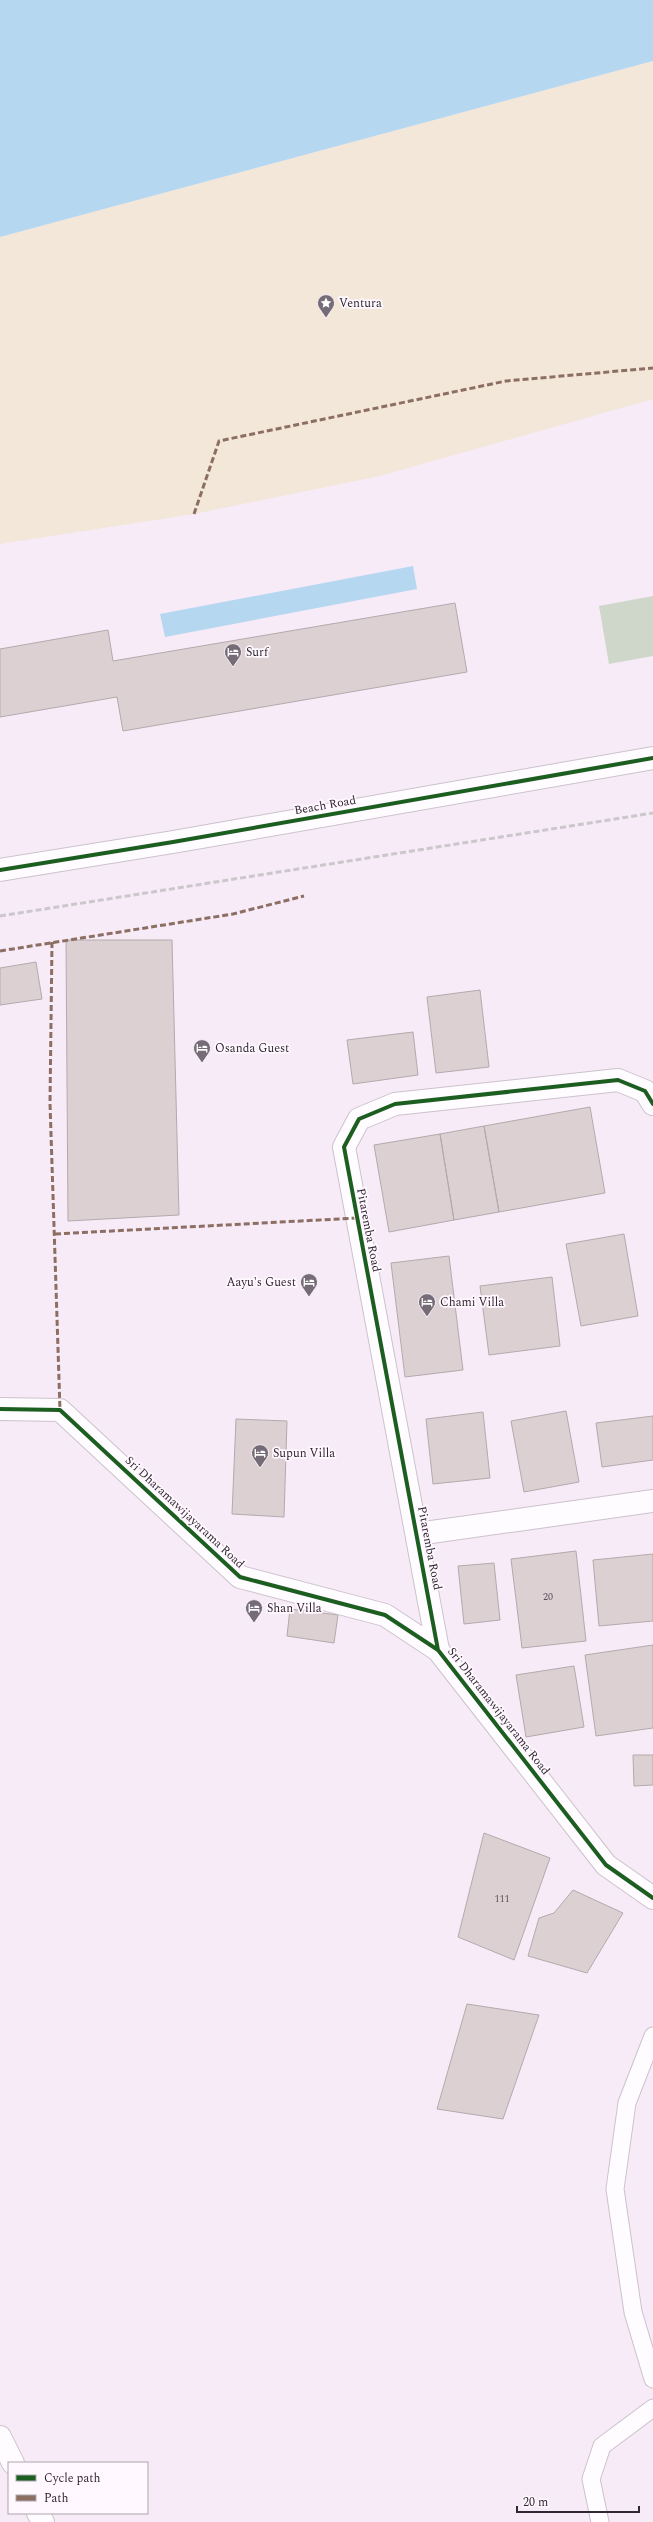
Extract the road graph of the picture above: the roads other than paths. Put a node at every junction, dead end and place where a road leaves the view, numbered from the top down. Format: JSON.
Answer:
{"nodes":[{"id":1,"x":653,"y":758,"type":"edge"},
{"id":2,"x":0,"y":870,"type":"edge"},
{"id":3,"x":653,"y":1104,"type":"edge"},
{"id":4,"x":0,"y":1409,"type":"edge"},
{"id":5,"x":653,"y":1501,"type":"edge"},
{"id":6,"x":417,"y":1534,"type":"junction"},
{"id":7,"x":438,"y":1650,"type":"junction"},
{"id":8,"x":653,"y":1898,"type":"edge"},
{"id":9,"x":653,"y":2036,"type":"edge"},
{"id":10,"x":653,"y":2379,"type":"edge"},
{"id":11,"x":653,"y":2408,"type":"edge"},
{"id":12,"x":0,"y":2437,"type":"edge"},
{"id":13,"x":12,"y":2462,"type":"edge"},
{"id":14,"x":600,"y":2522,"type":"edge"}],
"edges":[{"from":1,"to":2,"type":"street","name":"Beach Road"},
{"from":3,"to":6,"type":"street","name":"Pitaremba Road"},
{"from":4,"to":7,"type":"street","name":"Sri Dharamawijayarama Road"},
{"from":5,"to":6,"type":"street","name":"Pitaremba Road"},
{"from":6,"to":7,"type":"street","name":"Pitaremba Road"},
{"from":7,"to":8,"type":"street","name":"Sri Dharamawijayarama Road"},
{"from":9,"to":10,"type":"lane"},
{"from":11,"to":14,"type":"lane"},
{"from":12,"to":13,"type":"street"}]}
